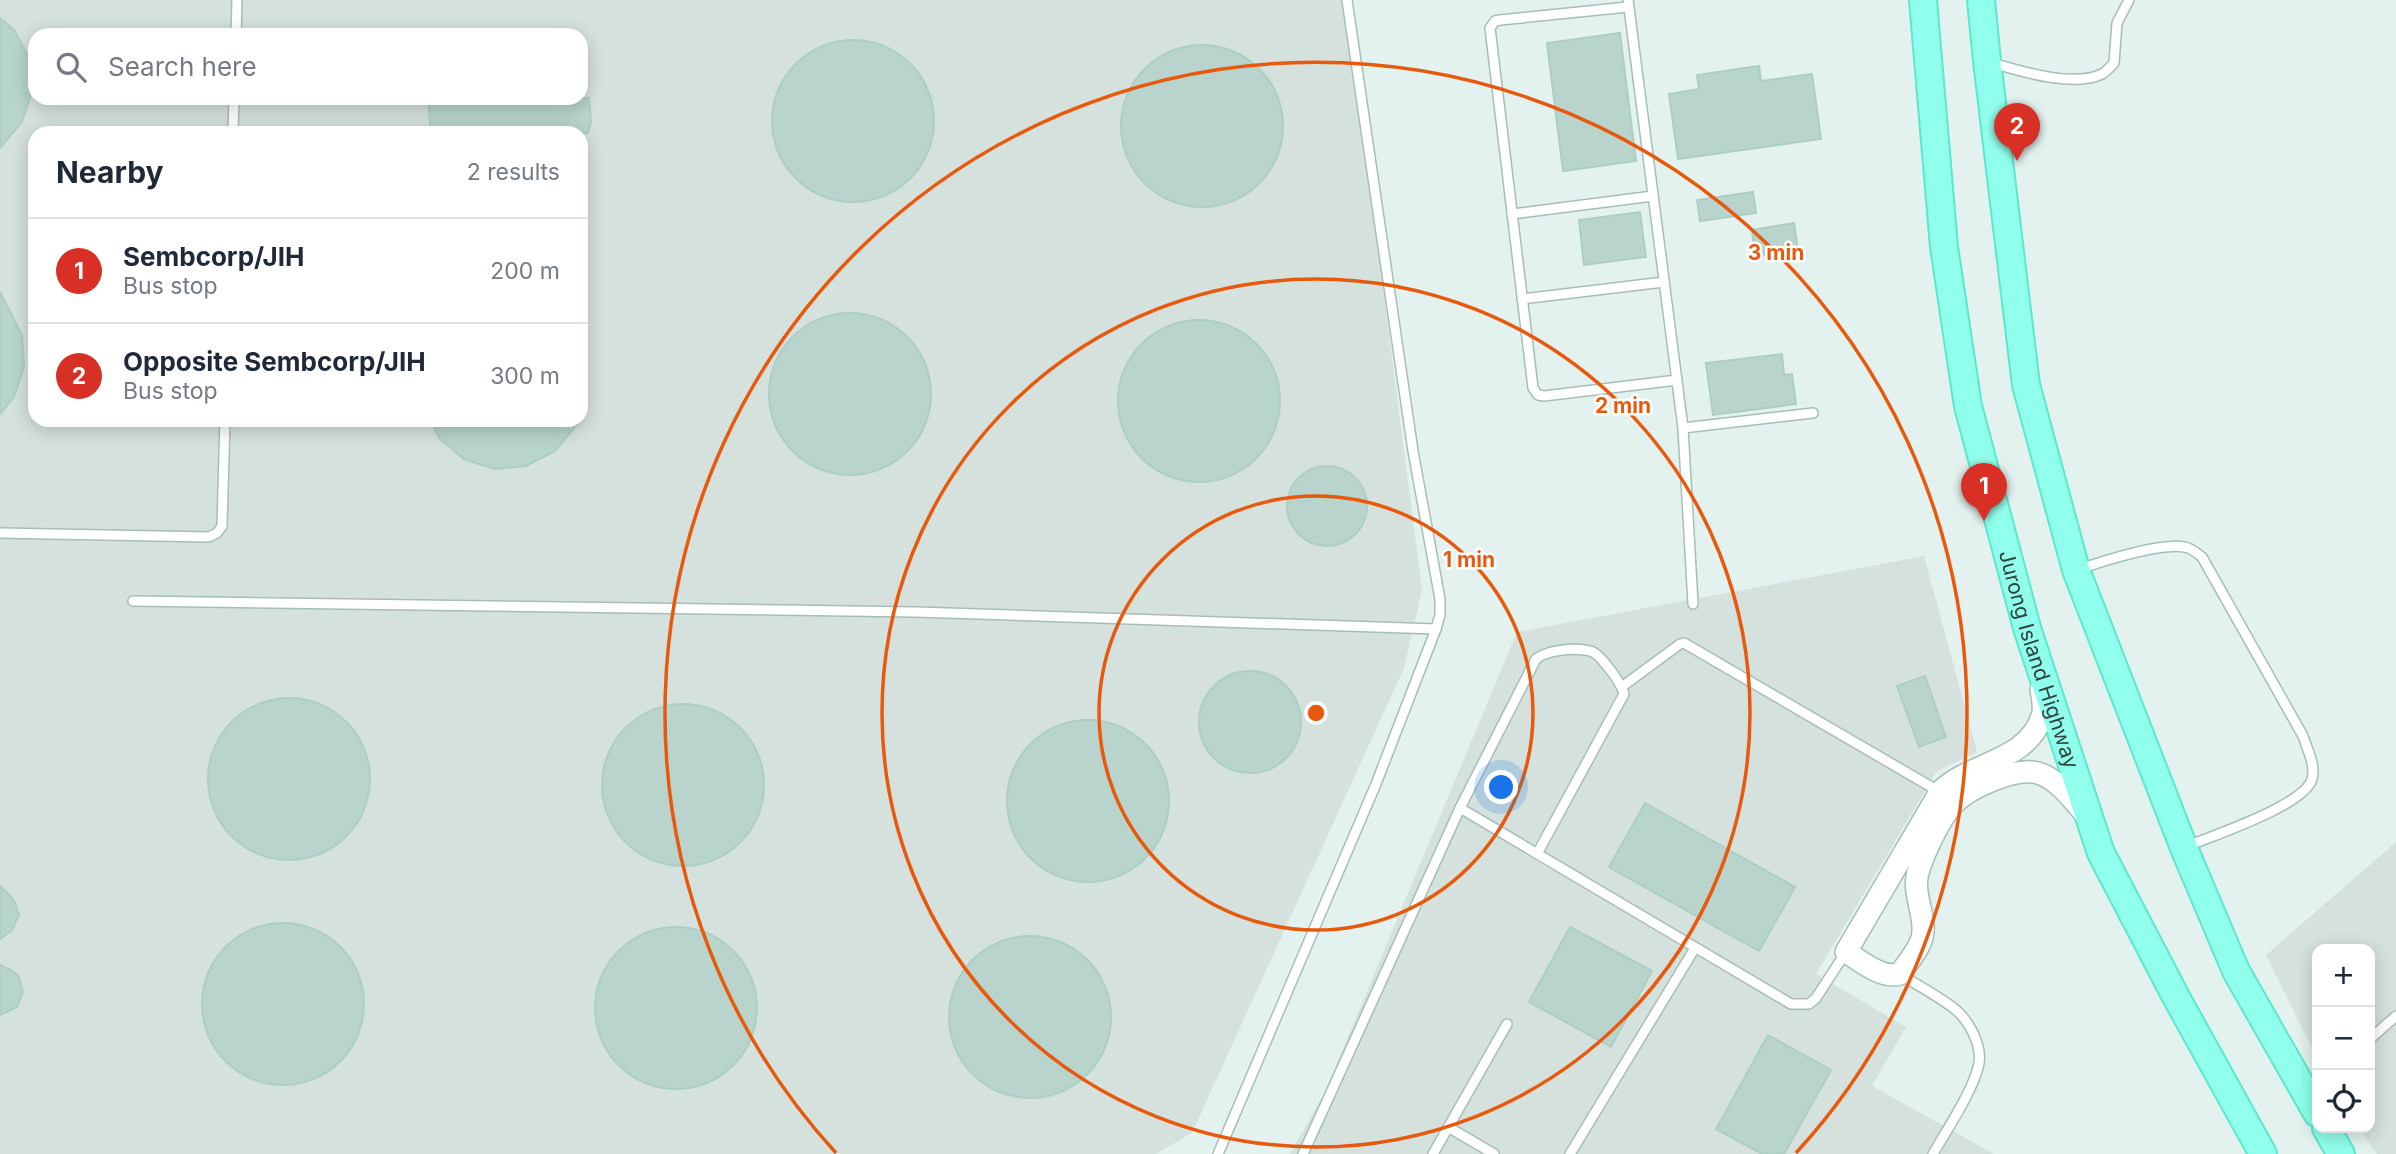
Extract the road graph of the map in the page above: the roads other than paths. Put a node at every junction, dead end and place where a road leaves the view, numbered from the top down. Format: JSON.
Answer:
{"nodes":[{"id":1,"x":237,"y":0,"type":"edge"},
{"id":2,"x":1347,"y":0,"type":"edge"},
{"id":3,"x":1923,"y":0,"type":"edge"},
{"id":4,"x":1981,"y":0,"type":"edge"},
{"id":5,"x":2129,"y":0,"type":"edge"},
{"id":6,"x":1628,"y":3,"type":"edge"},
{"id":7,"x":236,"y":28,"type":"edge"},
{"id":8,"x":1987,"y":61,"type":"junction"},
{"id":9,"x":234,"y":105,"type":"edge"},
{"id":10,"x":233,"y":126,"type":"edge"},
{"id":11,"x":1653,"y":196,"type":"junction"},
{"id":12,"x":1512,"y":214,"type":"junction"},
{"id":13,"x":1664,"y":282,"type":"junction"},
{"id":14,"x":1522,"y":299,"type":"junction"},
{"id":15,"x":1676,"y":380,"type":"junction"},
{"id":16,"x":1813,"y":413,"type":"dead end"},
{"id":17,"x":225,"y":427,"type":"edge"},
{"id":18,"x":1683,"y":428,"type":"junction"},
{"id":19,"x":0,"y":533,"type":"edge"},
{"id":20,"x":2076,"y":570,"type":"junction"},
{"id":21,"x":133,"y":601,"type":"dead end"},
{"id":22,"x":1693,"y":604,"type":"dead end"},
{"id":23,"x":1436,"y":629,"type":"junction"},
{"id":24,"x":2039,"y":666,"type":"junction"},
{"id":25,"x":1623,"y":686,"type":"junction"},
{"id":26,"x":1940,"y":792,"type":"junction"},
{"id":27,"x":1460,"y":808,"type":"junction"},
{"id":28,"x":2089,"y":817,"type":"junction"},
{"id":29,"x":2184,"y":848,"type":"junction"},
{"id":30,"x":1537,"y":854,"type":"junction"},
{"id":31,"x":1695,"y":948,"type":"junction"},
{"id":32,"x":1846,"y":952,"type":"junction"},
{"id":33,"x":1899,"y":974,"type":"junction"},
{"id":34,"x":2396,"y":1016,"type":"edge"},
{"id":35,"x":1507,"y":1024,"type":"dead end"},
{"id":36,"x":2375,"y":1035,"type":"edge"},
{"id":37,"x":2312,"y":1098,"type":"edge"},
{"id":38,"x":1448,"y":1127,"type":"junction"},
{"id":39,"x":2329,"y":1133,"type":"edge"},
{"id":40,"x":1218,"y":1154,"type":"edge"},
{"id":41,"x":1303,"y":1154,"type":"edge"},
{"id":42,"x":1433,"y":1154,"type":"edge"},
{"id":43,"x":1494,"y":1154,"type":"edge"},
{"id":44,"x":1570,"y":1154,"type":"edge"},
{"id":45,"x":1933,"y":1154,"type":"edge"},
{"id":46,"x":2263,"y":1154,"type":"edge"},
{"id":47,"x":2341,"y":1154,"type":"edge"}],
"edges":[{"from":1,"to":7,"type":"lane"},
{"from":2,"to":23,"type":"lane"},
{"from":3,"to":24,"type":"main road","name":"Jurong Island Highway"},
{"from":4,"to":8,"type":"main road"},
{"from":5,"to":8,"type":"lane"},
{"from":6,"to":11,"type":"lane"},
{"from":6,"to":12,"type":"lane"},
{"from":8,"to":20,"type":"main road"},
{"from":9,"to":10,"type":"lane"},
{"from":11,"to":12,"type":"lane"},
{"from":11,"to":13,"type":"lane"},
{"from":12,"to":14,"type":"lane"},
{"from":13,"to":14,"type":"lane"},
{"from":13,"to":15,"type":"lane"},
{"from":14,"to":15,"type":"lane"},
{"from":15,"to":18,"type":"lane"},
{"from":16,"to":18,"type":"lane"},
{"from":17,"to":19,"type":"lane"},
{"from":18,"to":22,"type":"lane"},
{"from":20,"to":29,"type":"main road"},
{"from":20,"to":29,"type":"lane"},
{"from":21,"to":23,"type":"lane"},
{"from":23,"to":40,"type":"lane"},
{"from":24,"to":26,"type":"street"},
{"from":24,"to":28,"type":"main road","name":"Jurong Island Highway"},
{"from":25,"to":26,"type":"lane"},
{"from":25,"to":27,"type":"lane"},
{"from":25,"to":30,"type":"lane"},
{"from":26,"to":32,"type":"street"},
{"from":27,"to":30,"type":"lane"},
{"from":27,"to":41,"type":"lane"},
{"from":28,"to":33,"type":"street"},
{"from":28,"to":46,"type":"main road","name":"Jurong Island Highway"},
{"from":29,"to":37,"type":"main road"},
{"from":30,"to":31,"type":"lane"},
{"from":31,"to":32,"type":"lane"},
{"from":31,"to":44,"type":"lane"},
{"from":32,"to":33,"type":"street"},
{"from":33,"to":45,"type":"lane"},
{"from":34,"to":36,"type":"lane"},
{"from":35,"to":38,"type":"lane"},
{"from":38,"to":42,"type":"lane"},
{"from":38,"to":43,"type":"lane"},
{"from":39,"to":47,"type":"main road"}]}
